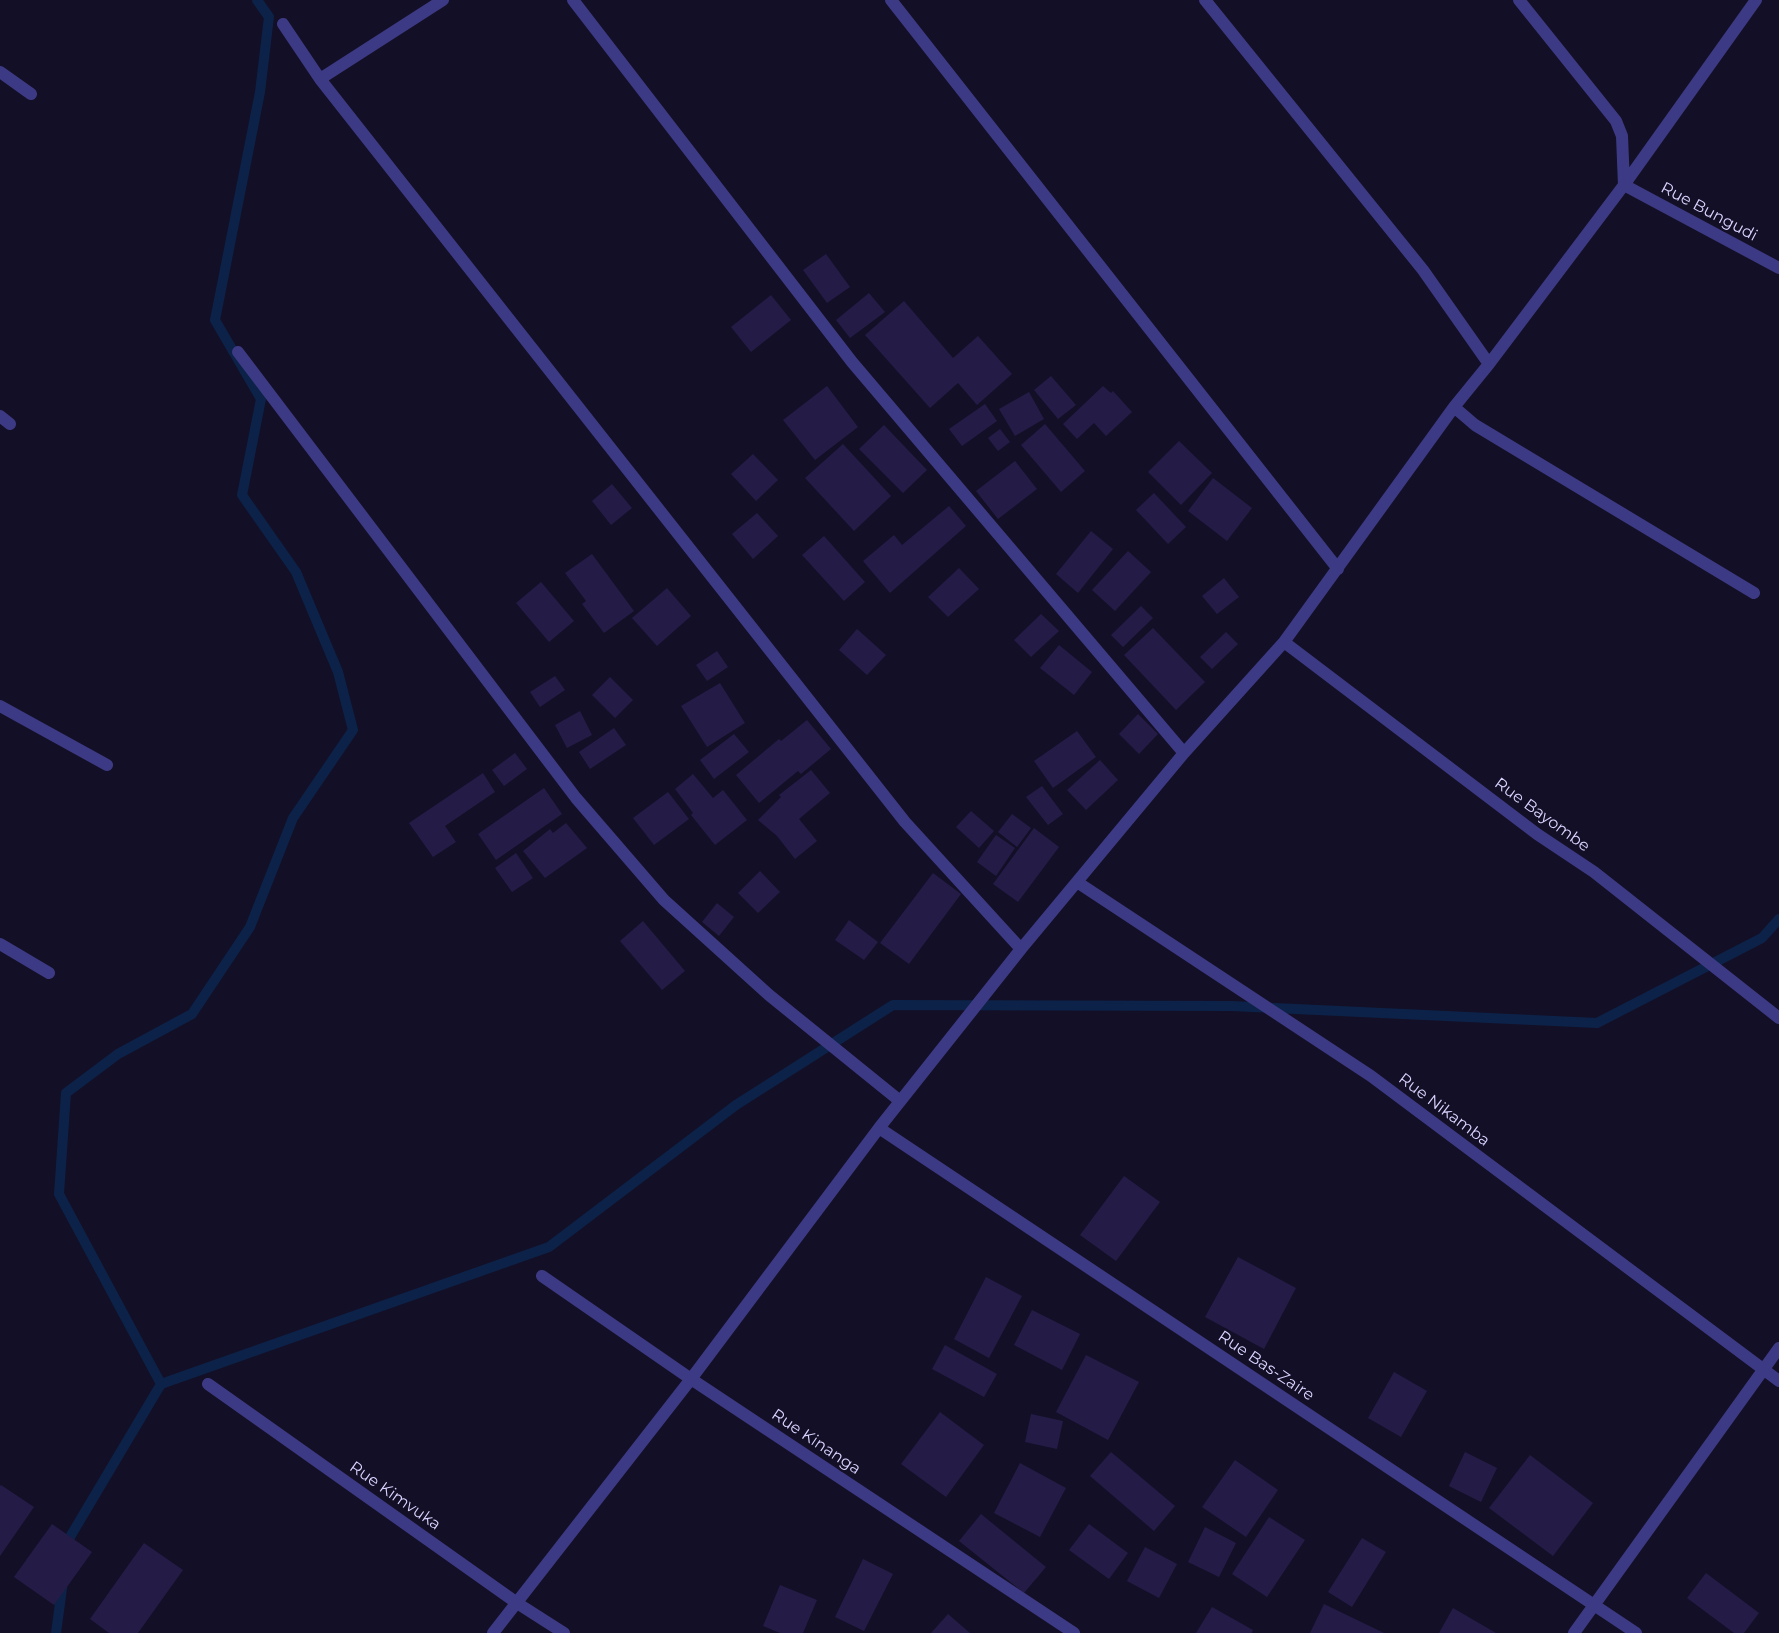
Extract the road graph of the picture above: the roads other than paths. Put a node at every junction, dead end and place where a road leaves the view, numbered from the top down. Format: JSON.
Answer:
{"nodes":[{"id":1,"x":443,"y":0,"type":"edge"},
{"id":2,"x":573,"y":0,"type":"edge"},
{"id":3,"x":891,"y":0,"type":"edge"},
{"id":4,"x":1205,"y":0,"type":"edge"},
{"id":5,"x":1519,"y":0,"type":"edge"},
{"id":6,"x":1756,"y":0,"type":"edge"},
{"id":7,"x":283,"y":24,"type":"dead end"},
{"id":8,"x":0,"y":72,"type":"edge"},
{"id":9,"x":320,"y":79,"type":"junction"},
{"id":10,"x":31,"y":94,"type":"dead end"},
{"id":11,"x":1624,"y":185,"type":"junction"},
{"id":12,"x":1779,"y":268,"type":"edge"},
{"id":13,"x":238,"y":352,"type":"dead end"},
{"id":14,"x":1489,"y":364,"type":"junction"},
{"id":15,"x":1454,"y":407,"type":"junction"},
{"id":16,"x":1338,"y":569,"type":"junction"},
{"id":17,"x":1754,"y":593,"type":"dead end"},
{"id":18,"x":1284,"y":642,"type":"junction"},
{"id":19,"x":0,"y":706,"type":"edge"},
{"id":20,"x":1184,"y":753,"type":"junction"},
{"id":21,"x":107,"y":765,"type":"dead end"},
{"id":22,"x":1077,"y":882,"type":"junction"},
{"id":23,"x":0,"y":944,"type":"edge"},
{"id":24,"x":1021,"y":949,"type":"junction"},
{"id":25,"x":49,"y":973,"type":"dead end"},
{"id":26,"x":1779,"y":1018,"type":"edge"},
{"id":27,"x":900,"y":1101,"type":"junction"},
{"id":28,"x":879,"y":1128,"type":"junction"},
{"id":29,"x":542,"y":1276,"type":"dead end"},
{"id":30,"x":1779,"y":1348,"type":"edge"},
{"id":31,"x":1764,"y":1370,"type":"junction"},
{"id":32,"x":691,"y":1379,"type":"junction"},
{"id":33,"x":1779,"y":1381,"type":"edge"},
{"id":34,"x":208,"y":1384,"type":"dead end"},
{"id":35,"x":517,"y":1603,"type":"junction"},
{"id":36,"x":1594,"y":1604,"type":"junction"},
{"id":37,"x":493,"y":1633,"type":"edge"},
{"id":38,"x":564,"y":1633,"type":"edge"},
{"id":39,"x":1074,"y":1633,"type":"edge"},
{"id":40,"x":1574,"y":1633,"type":"edge"},
{"id":41,"x":1636,"y":1633,"type":"edge"}],
"edges":[{"from":1,"to":9,"type":"street"},
{"from":2,"to":20,"type":"street"},
{"from":3,"to":16,"type":"street"},
{"from":4,"to":14,"type":"street"},
{"from":5,"to":11,"type":"street"},
{"from":6,"to":11,"type":"street"},
{"from":7,"to":9,"type":"street"},
{"from":8,"to":10,"type":"street"},
{"from":9,"to":24,"type":"street"},
{"from":11,"to":12,"type":"street","name":"Rue Bungudi"},
{"from":11,"to":14,"type":"street"},
{"from":13,"to":27,"type":"street"},
{"from":14,"to":15,"type":"street"},
{"from":15,"to":16,"type":"street"},
{"from":15,"to":17,"type":"street"},
{"from":16,"to":18,"type":"street"},
{"from":18,"to":20,"type":"street"},
{"from":18,"to":26,"type":"street","name":"Rue Bayombe"},
{"from":19,"to":21,"type":"street"},
{"from":20,"to":22,"type":"street"},
{"from":22,"to":24,"type":"street"},
{"from":22,"to":31,"type":"street","name":"Rue Nikamba"},
{"from":23,"to":25,"type":"street"},
{"from":24,"to":27,"type":"street"},
{"from":27,"to":28,"type":"street"},
{"from":28,"to":32,"type":"street"},
{"from":28,"to":36,"type":"street","name":"Rue Bas-Zaire"},
{"from":29,"to":32,"type":"street","name":"Rue Kinanga"},
{"from":30,"to":31,"type":"street"},
{"from":31,"to":33,"type":"street","name":"Rue Nikamba"},
{"from":31,"to":36,"type":"street"},
{"from":32,"to":35,"type":"street"},
{"from":32,"to":39,"type":"street","name":"Rue Kinanga"},
{"from":34,"to":35,"type":"street","name":"Rue Kimvuka"},
{"from":35,"to":37,"type":"street"},
{"from":35,"to":38,"type":"street","name":"Rue Kimvuka"},
{"from":36,"to":40,"type":"street"},
{"from":36,"to":41,"type":"street","name":"Rue Bas-Zaire"}]}
